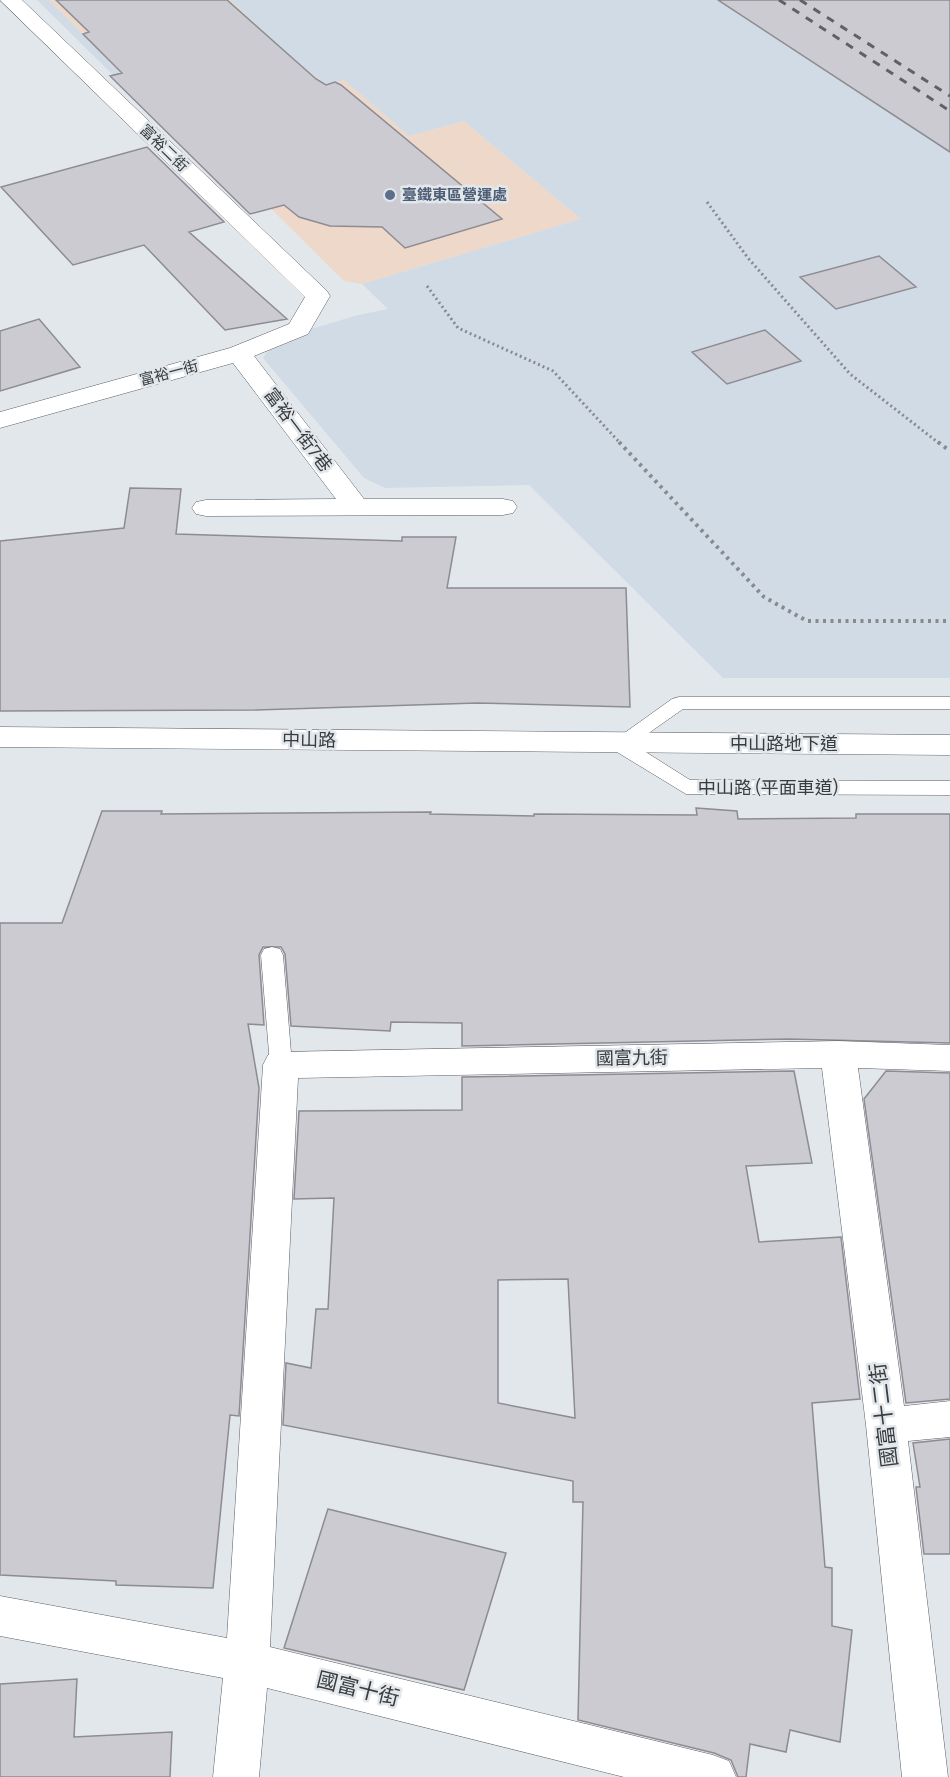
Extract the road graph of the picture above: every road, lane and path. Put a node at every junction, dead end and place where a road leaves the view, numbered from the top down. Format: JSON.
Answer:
{"nodes":[{"id":1,"x":10,"y":0,"type":"edge"},
{"id":2,"x":707,"y":202,"type":"dead end"},
{"id":3,"x":427,"y":286,"type":"dead end"},
{"id":4,"x":318,"y":296,"type":"joint"},
{"id":5,"x":240,"y":353,"type":"junction"},
{"id":6,"x":0,"y":420,"type":"edge"},
{"id":7,"x":950,"y":451,"type":"edge"},
{"id":8,"x":356,"y":507,"type":"junction"},
{"id":9,"x":503,"y":507,"type":"dead end"},
{"id":10,"x":206,"y":508,"type":"dead end"},
{"id":11,"x":950,"y":621,"type":"edge"},
{"id":12,"x":950,"y":703,"type":"edge"},
{"id":13,"x":0,"y":737,"type":"edge"},
{"id":14,"x":619,"y":744,"type":"junction"},
{"id":15,"x":950,"y":745,"type":"edge"},
{"id":16,"x":950,"y":788,"type":"edge"},
{"id":17,"x":272,"y":956,"type":"dead end"},
{"id":18,"x":838,"y":1054,"type":"junction"},
{"id":19,"x":950,"y":1058,"type":"edge"},
{"id":20,"x":297,"y":1065,"type":"junction"},
{"id":21,"x":950,"y":1419,"type":"edge"},
{"id":22,"x":886,"y":1425,"type":"junction"},
{"id":23,"x":0,"y":1616,"type":"edge"},
{"id":24,"x":248,"y":1662,"type":"junction"},
{"id":25,"x":236,"y":1777,"type":"edge"},
{"id":26,"x":713,"y":1777,"type":"edge"},
{"id":27,"x":925,"y":1777,"type":"edge"}],
"edges":[{"from":1,"to":4,"type":"street","name":"富裕二街"},
{"from":2,"to":7,"type":"path"},
{"from":3,"to":11,"type":"path"},
{"from":4,"to":5,"type":"street","name":"富裕一街"},
{"from":5,"to":6,"type":"street","name":"富裕一街"},
{"from":5,"to":8,"type":"street","name":"富裕一街7巷"},
{"from":8,"to":9,"type":"street"},
{"from":8,"to":10,"type":"street"},
{"from":12,"to":14,"type":"lane"},
{"from":13,"to":14,"type":"street","name":"中山路"},
{"from":14,"to":15,"type":"street","name":"中山路地下道"},
{"from":14,"to":16,"type":"lane","name":"中山路 (平面車道)"},
{"from":17,"to":20,"type":"lane"},
{"from":18,"to":19,"type":"street","name":"國富九街"},
{"from":18,"to":20,"type":"street","name":"國富九街"},
{"from":18,"to":22,"type":"street","name":"國富十二街"},
{"from":20,"to":24,"type":"street"},
{"from":21,"to":22,"type":"street"},
{"from":22,"to":27,"type":"street","name":"國富十二街"},
{"from":23,"to":24,"type":"street","name":"國富十街"},
{"from":24,"to":25,"type":"street"},
{"from":24,"to":26,"type":"street","name":"國富十街"}]}
